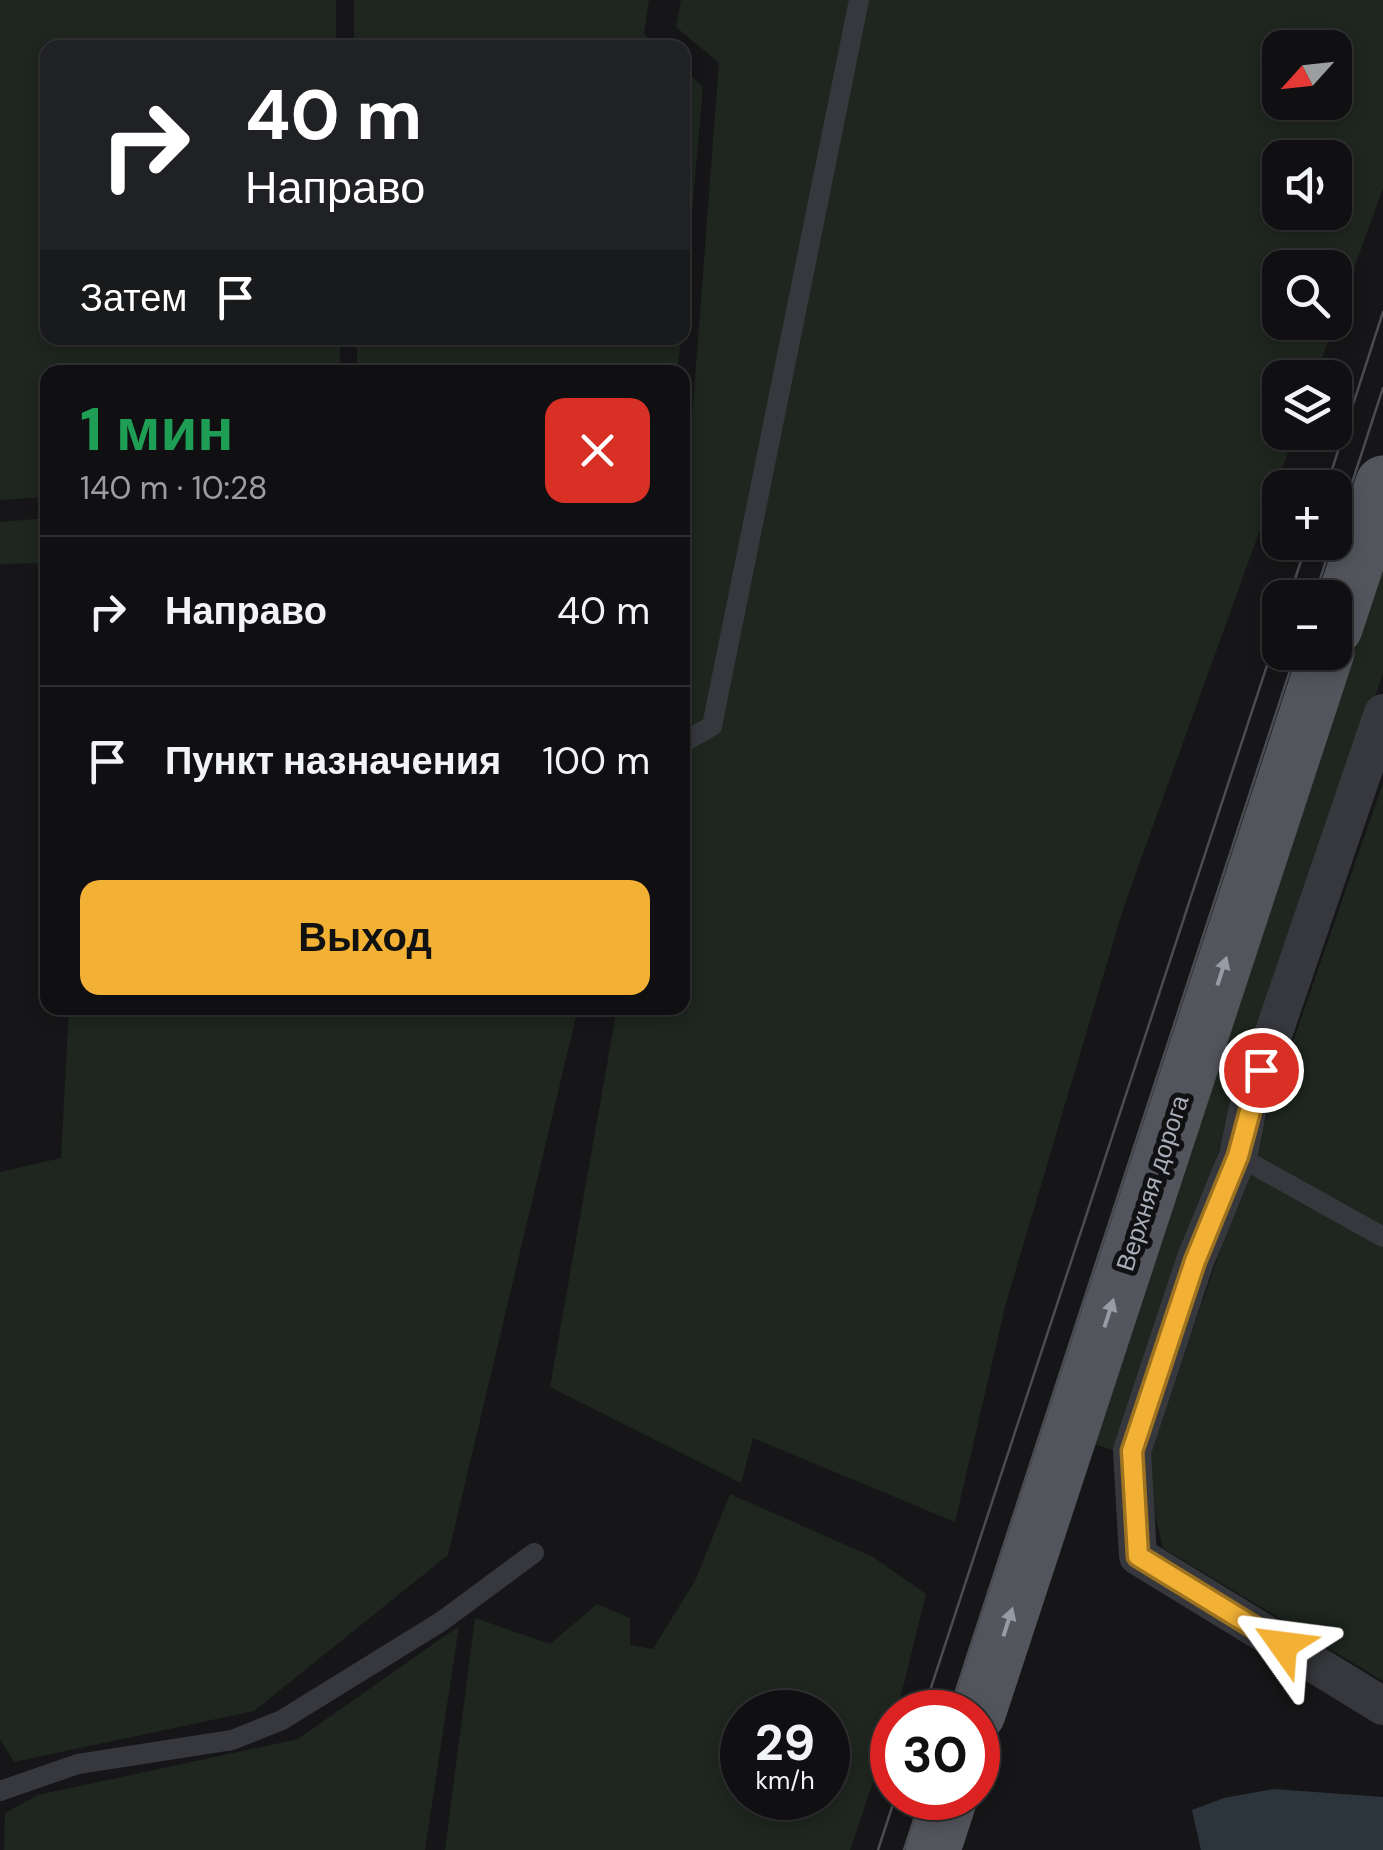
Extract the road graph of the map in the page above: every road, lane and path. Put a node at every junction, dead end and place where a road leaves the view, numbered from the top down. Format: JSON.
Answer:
{"nodes":[{"id":1,"x":859,"y":0,"type":"edge"},
{"id":2,"x":1383,"y":482,"type":"edge"},
{"id":3,"x":1351,"y":580,"type":"edge"},
{"id":4,"x":1321,"y":670,"type":"edge"},
{"id":5,"x":1383,"y":713,"type":"edge"},
{"id":6,"x":690,"y":738,"type":"edge"},
{"id":7,"x":1372,"y":778,"type":"edge"},
{"id":8,"x":1238,"y":1156,"type":"junction"},
{"id":9,"x":1383,"y":1237,"type":"edge"},
{"id":10,"x":534,"y":1553,"type":"dead end"},
{"id":11,"x":986,"y":1690,"type":"edge"},
{"id":12,"x":1383,"y":1706,"type":"edge"},
{"id":13,"x":0,"y":1791,"type":"edge"},
{"id":14,"x":943,"y":1820,"type":"edge"},
{"id":15,"x":933,"y":1850,"type":"edge"}],
"edges":[{"from":1,"to":6,"type":"lane"},
{"from":2,"to":3,"type":"main road"},
{"from":11,"to":4,"type":"main road","name":"Верхняя дорога","one_way":true},
{"from":5,"to":7,"type":"street"},
{"from":7,"to":8,"type":"street"},
{"from":8,"to":9,"type":"lane"},
{"from":8,"to":12,"type":"street"},
{"from":10,"to":13,"type":"lane"},
{"from":14,"to":15,"type":"main road"}]}
